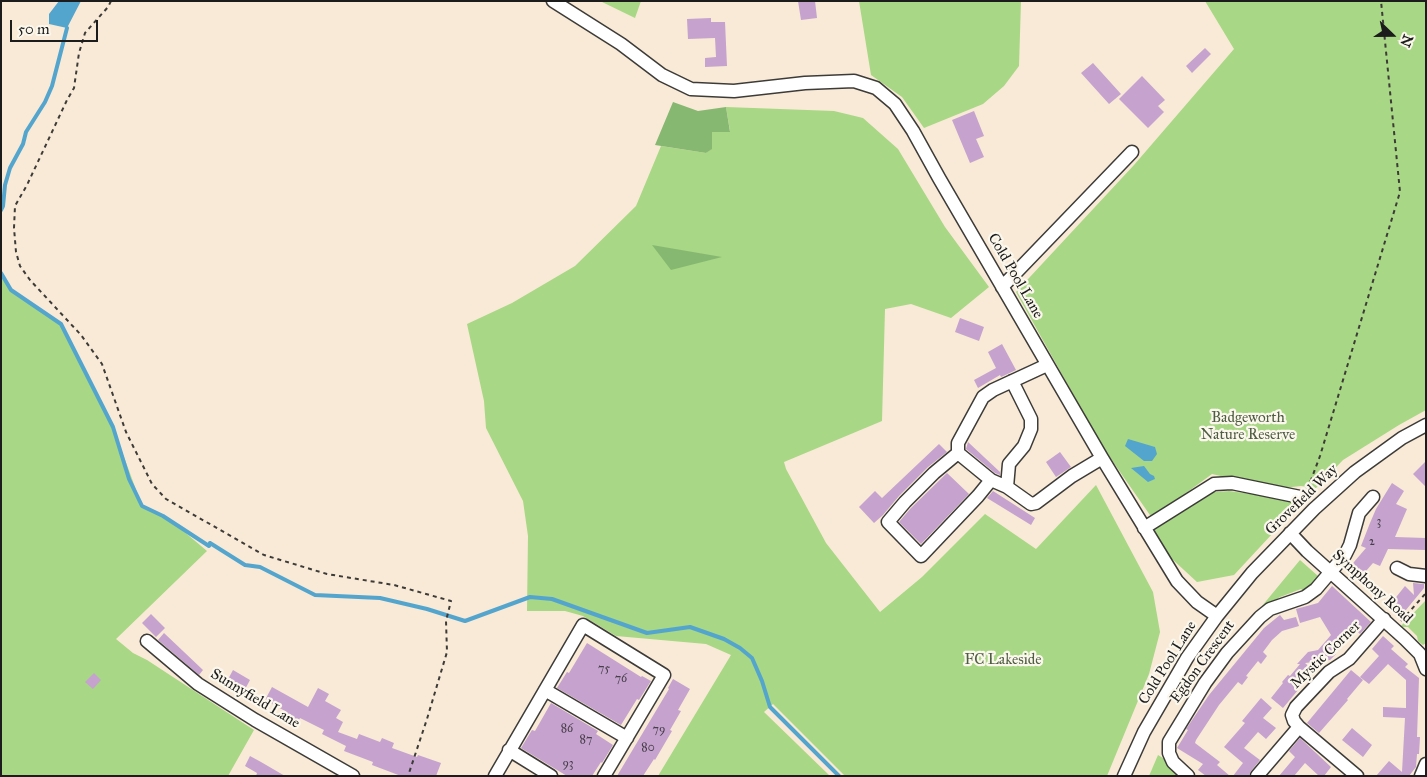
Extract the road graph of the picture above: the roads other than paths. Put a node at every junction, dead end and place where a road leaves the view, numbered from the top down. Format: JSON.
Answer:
{"nodes":[{"id":1,"x":553,"y":1,"type":"edge"},
{"id":2,"x":1132,"y":152,"type":"dead end"},
{"id":3,"x":1002,"y":287,"type":"junction"},
{"id":4,"x":1047,"y":365,"type":"junction"},
{"id":5,"x":1012,"y":381,"type":"junction"},
{"id":6,"x":1426,"y":425,"type":"edge"},
{"id":7,"x":958,"y":453,"type":"junction"},
{"id":8,"x":1102,"y":458,"type":"junction"},
{"id":9,"x":991,"y":480,"type":"junction"},
{"id":10,"x":1007,"y":487,"type":"junction"},
{"id":11,"x":1300,"y":497,"type":"road end"},
{"id":12,"x":1373,"y":497,"type":"dead end"},
{"id":13,"x":1144,"y":528,"type":"junction"},
{"id":14,"x":1290,"y":533,"type":"junction"},
{"id":15,"x":1397,"y":568,"type":"dead end"},
{"id":16,"x":1330,"y":571,"type":"junction"},
{"id":17,"x":1426,"y":576,"type":"edge"},
{"id":18,"x":1217,"y":616,"type":"junction"},
{"id":19,"x":1384,"y":619,"type":"junction"},
{"id":20,"x":147,"y":641,"type":"dead end"},
{"id":21,"x":1423,"y":651,"type":"edge"},
{"id":22,"x":1426,"y":669,"type":"edge"},
{"id":23,"x":545,"y":690,"type":"junction"},
{"id":24,"x":1299,"y":727,"type":"junction"},
{"id":25,"x":627,"y":738,"type":"junction"},
{"id":26,"x":509,"y":750,"type":"junction"},
{"id":27,"x":1426,"y":764,"type":"edge"},
{"id":28,"x":353,"y":776,"type":"edge"},
{"id":29,"x":494,"y":776,"type":"edge"},
{"id":30,"x":551,"y":776,"type":"edge"},
{"id":31,"x":604,"y":776,"type":"edge"},
{"id":32,"x":1124,"y":776,"type":"edge"},
{"id":33,"x":1188,"y":776,"type":"edge"},
{"id":34,"x":1257,"y":776,"type":"edge"},
{"id":35,"x":1357,"y":776,"type":"edge"},
{"id":36,"x":1421,"y":776,"type":"edge"}],
"edges":[{"from":1,"to":3,"type":"street","name":"Cold Pool Lane"},
{"from":2,"to":3,"type":"street"},
{"from":3,"to":4,"type":"street","name":"Cold Pool Lane"},
{"from":4,"to":5,"type":"street"},
{"from":4,"to":8,"type":"street","name":"Cold Pool Lane"},
{"from":5,"to":7,"type":"street"},
{"from":5,"to":10,"type":"street"},
{"from":6,"to":14,"type":"street","name":"Grovefield Way"},
{"from":7,"to":9,"type":"street"},
{"from":7,"to":9,"type":"street"},
{"from":8,"to":10,"type":"street"},
{"from":8,"to":13,"type":"street","name":"Cold Pool Lane"},
{"from":9,"to":10,"type":"street"},
{"from":11,"to":13,"type":"street"},
{"from":12,"to":16,"type":"street","name":"Egdon Crescent"},
{"from":13,"to":18,"type":"street","name":"Cold Pool Lane"},
{"from":14,"to":16,"type":"street","name":"Symphony Road"},
{"from":14,"to":18,"type":"street","name":"Grovefield Way"},
{"from":15,"to":17,"type":"street"},
{"from":16,"to":19,"type":"street","name":"Symphony Road"},
{"from":16,"to":33,"type":"street","name":"Egdon Crescent"},
{"from":18,"to":32,"type":"street","name":"Cold Pool Lane"},
{"from":19,"to":21,"type":"street","name":"Symphony Road"},
{"from":19,"to":24,"type":"street","name":"Mystic Corner"},
{"from":20,"to":28,"type":"street","name":"Sunnyfield Lane"},
{"from":21,"to":22,"type":"street","name":"Symphony Road"},
{"from":23,"to":25,"type":"street"},
{"from":23,"to":25,"type":"street"},
{"from":23,"to":26,"type":"street"},
{"from":24,"to":34,"type":"street"},
{"from":24,"to":35,"type":"street"},
{"from":25,"to":31,"type":"street"},
{"from":26,"to":29,"type":"street"},
{"from":26,"to":30,"type":"street"},
{"from":27,"to":36,"type":"street"}]}
